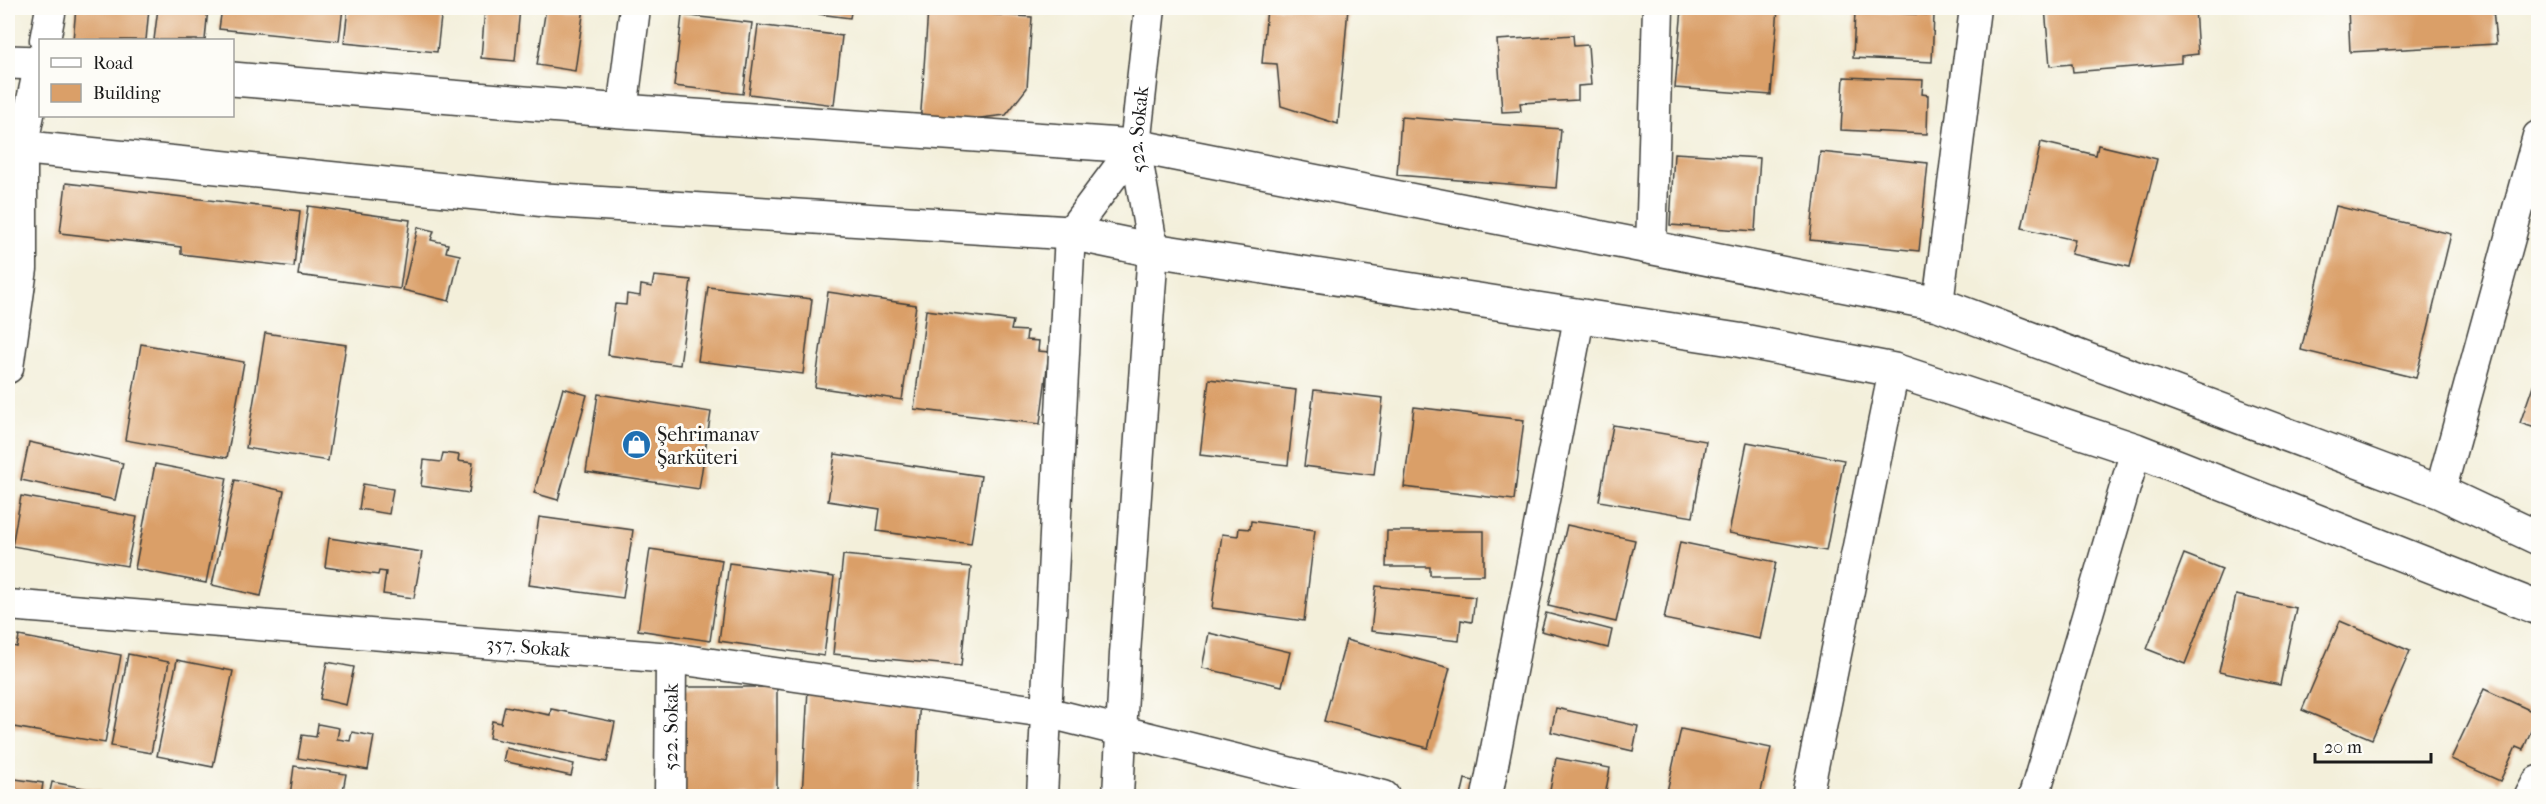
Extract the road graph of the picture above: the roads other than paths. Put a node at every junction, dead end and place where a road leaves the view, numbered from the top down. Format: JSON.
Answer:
{"nodes":[{"id":1,"x":51,"y":8,"type":"edge"},
{"id":2,"x":635,"y":8,"type":"edge"},
{"id":3,"x":1150,"y":8,"type":"edge"},
{"id":4,"x":1658,"y":8,"type":"edge"},
{"id":5,"x":1975,"y":8,"type":"edge"},
{"id":6,"x":45,"y":39,"type":"edge"},
{"id":7,"x":8,"y":62,"type":"edge"},
{"id":8,"x":39,"y":63,"type":"edge"},
{"id":9,"x":39,"y":66,"type":"edge"},
{"id":10,"x":234,"y":79,"type":"edge"},
{"id":11,"x":621,"y":111,"type":"junction"},
{"id":12,"x":2538,"y":136,"type":"edge"},
{"id":13,"x":1135,"y":146,"type":"junction"},
{"id":14,"x":15,"y":147,"type":"edge"},
{"id":15,"x":1070,"y":233,"type":"junction"},
{"id":16,"x":1651,"y":248,"type":"junction"},
{"id":17,"x":1153,"y":250,"type":"junction"},
{"id":18,"x":1938,"y":303,"type":"junction"},
{"id":19,"x":1579,"y":318,"type":"junction"},
{"id":20,"x":8,"y":368,"type":"edge"},
{"id":21,"x":1894,"y":370,"type":"junction"},
{"id":22,"x":2136,"y":450,"type":"junction"},
{"id":23,"x":2440,"y":492,"type":"junction"},
{"id":24,"x":2538,"y":538,"type":"edge"},
{"id":25,"x":8,"y":605,"type":"edge"},
{"id":26,"x":2538,"y":608,"type":"edge"},
{"id":27,"x":671,"y":658,"type":"junction"},
{"id":28,"x":1046,"y":712,"type":"junction"},
{"id":29,"x":1121,"y":731,"type":"junction"},
{"id":30,"x":2538,"y":781,"type":"edge"},
{"id":31,"x":670,"y":796,"type":"edge"},
{"id":32,"x":1042,"y":796,"type":"edge"},
{"id":33,"x":1118,"y":796,"type":"edge"},
{"id":34,"x":1384,"y":796,"type":"edge"},
{"id":35,"x":1487,"y":796,"type":"edge"},
{"id":36,"x":1807,"y":796,"type":"edge"},
{"id":37,"x":2034,"y":796,"type":"edge"},
{"id":38,"x":2530,"y":796,"type":"edge"}],
"edges":[{"from":1,"to":6,"type":"street"},
{"from":2,"to":11,"type":"street"},
{"from":3,"to":13,"type":"street","name":"522. Sokak"},
{"from":4,"to":16,"type":"street"},
{"from":5,"to":18,"type":"street"},
{"from":7,"to":8,"type":"street"},
{"from":9,"to":14,"type":"street"},
{"from":10,"to":11,"type":"street"},
{"from":11,"to":13,"type":"street"},
{"from":12,"to":23,"type":"street"},
{"from":13,"to":15,"type":"street"},
{"from":13,"to":16,"type":"street"},
{"from":13,"to":17,"type":"street","name":"522. Sokak"},
{"from":14,"to":15,"type":"street"},
{"from":14,"to":20,"type":"street"},
{"from":15,"to":17,"type":"street"},
{"from":15,"to":28,"type":"street"},
{"from":16,"to":18,"type":"street"},
{"from":17,"to":19,"type":"street"},
{"from":17,"to":29,"type":"street","name":"522. Sokak"},
{"from":18,"to":23,"type":"street"},
{"from":19,"to":21,"type":"street"},
{"from":19,"to":35,"type":"street"},
{"from":21,"to":22,"type":"street"},
{"from":21,"to":36,"type":"street"},
{"from":22,"to":26,"type":"street"},
{"from":22,"to":37,"type":"street"},
{"from":23,"to":24,"type":"street"},
{"from":25,"to":27,"type":"street","name":"357. Sokak"},
{"from":27,"to":28,"type":"street","name":"357. Sokak"},
{"from":27,"to":31,"type":"street","name":"522. Sokak"},
{"from":28,"to":29,"type":"street","name":"357. Sokak"},
{"from":28,"to":32,"type":"street"},
{"from":29,"to":33,"type":"street","name":"522. Sokak"},
{"from":29,"to":34,"type":"street","name":"357. Sokak"},
{"from":30,"to":38,"type":"street"}]}
